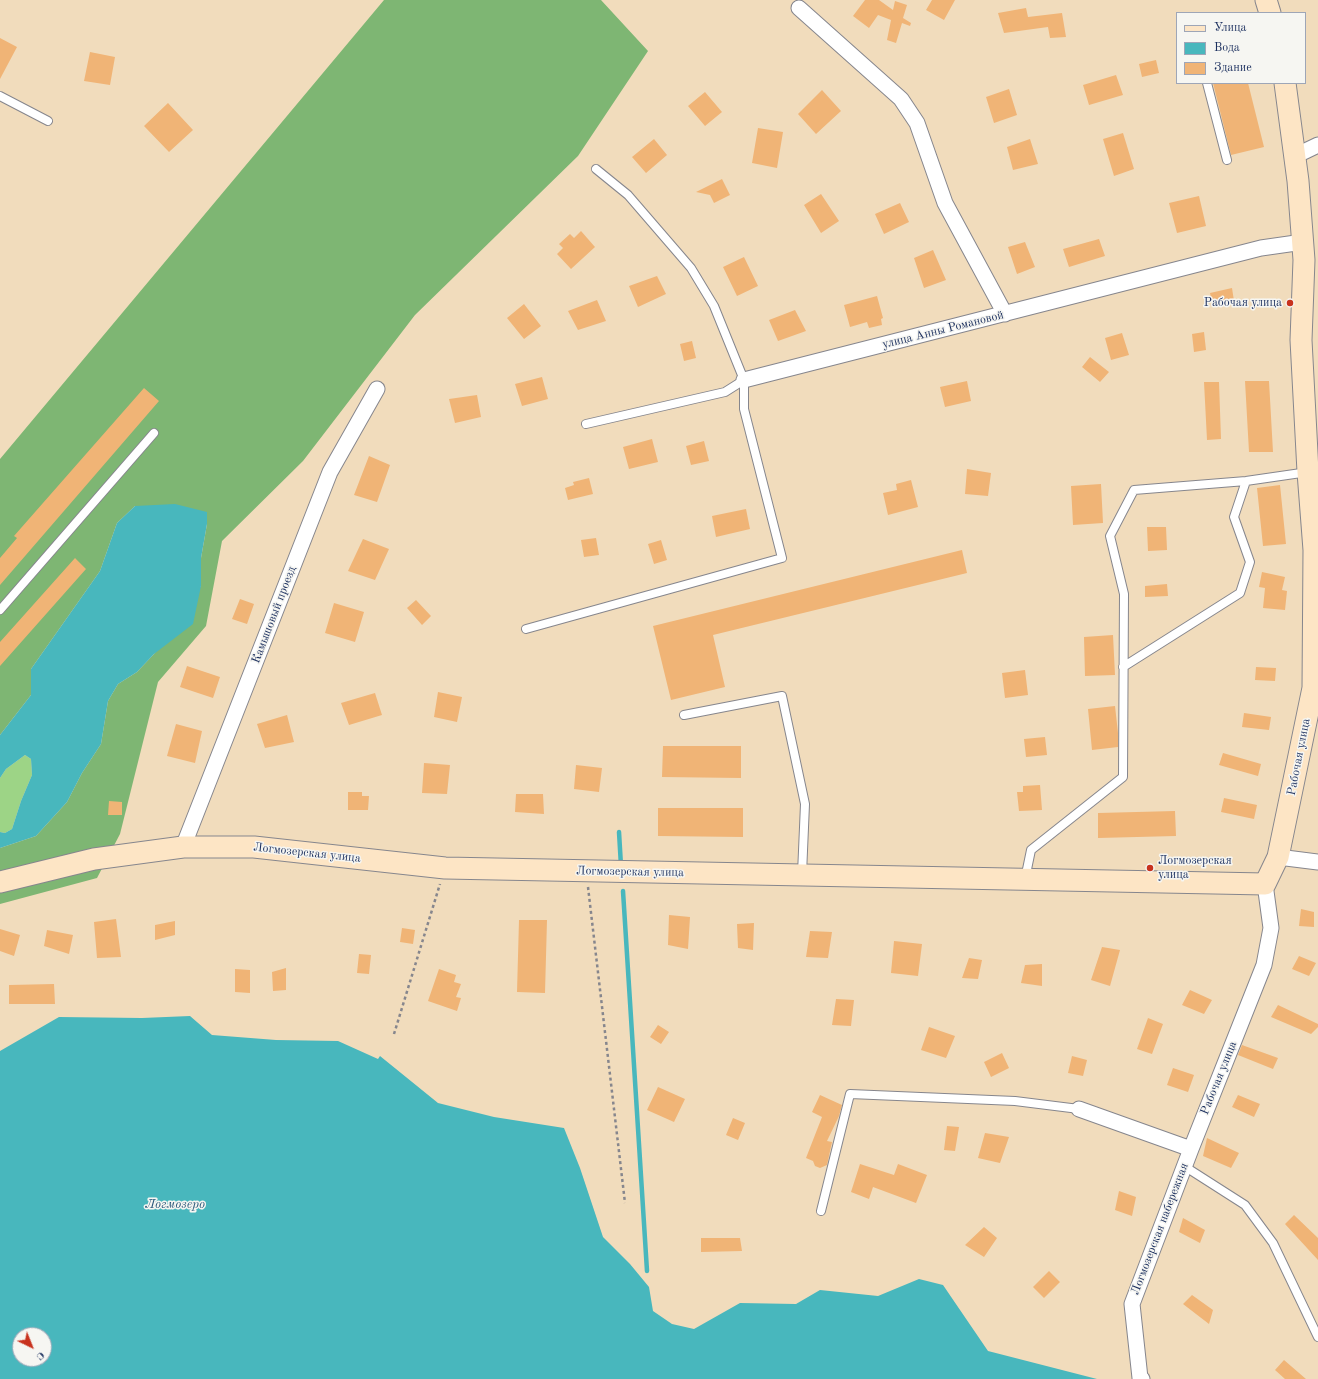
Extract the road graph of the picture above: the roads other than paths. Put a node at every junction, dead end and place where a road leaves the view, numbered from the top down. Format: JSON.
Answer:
{"nodes":[{"id":1,"x":1266,"y":0,"type":"edge"},
{"id":2,"x":799,"y":8,"type":"dead end"},
{"id":3,"x":1270,"y":12,"type":"edge"},
{"id":4,"x":1207,"y":84,"type":"edge"},
{"id":5,"x":1285,"y":84,"type":"edge"},
{"id":6,"x":0,"y":96,"type":"edge"},
{"id":7,"x":48,"y":121,"type":"dead end"},
{"id":8,"x":1318,"y":145,"type":"edge"},
{"id":9,"x":1295,"y":156,"type":"junction"},
{"id":10,"x":1227,"y":160,"type":"dead end"},
{"id":11,"x":596,"y":169,"type":"dead end"},
{"id":12,"x":1303,"y":242,"type":"junction"},
{"id":13,"x":1005,"y":314,"type":"junction"},
{"id":14,"x":744,"y":380,"type":"junction"},
{"id":15,"x":377,"y":389,"type":"dead end"},
{"id":16,"x":586,"y":424,"type":"dead end"},
{"id":17,"x":154,"y":433,"type":"dead end"},
{"id":18,"x":1313,"y":472,"type":"edge"},
{"id":19,"x":1246,"y":481,"type":"junction"},
{"id":20,"x":1316,"y":550,"type":"edge"},
{"id":21,"x":0,"y":610,"type":"edge"},
{"id":22,"x":526,"y":629,"type":"dead end"},
{"id":23,"x":1123,"y":667,"type":"junction"},
{"id":24,"x":684,"y":715,"type":"dead end"},
{"id":25,"x":183,"y":847,"type":"junction"},
{"id":26,"x":1278,"y":856,"type":"junction"},
{"id":27,"x":1318,"y":862,"type":"edge"},
{"id":28,"x":802,"y":875,"type":"junction"},
{"id":29,"x":1025,"y":880,"type":"junction"},
{"id":30,"x":0,"y":882,"type":"edge"},
{"id":31,"x":1265,"y":884,"type":"junction"},
{"id":32,"x":1079,"y":1108,"type":"joint"},
{"id":33,"x":1191,"y":1149,"type":"junction"},
{"id":34,"x":1184,"y":1166,"type":"junction"},
{"id":35,"x":821,"y":1212,"type":"dead end"},
{"id":36,"x":1318,"y":1337,"type":"edge"},
{"id":37,"x":1142,"y":1379,"type":"edge"}],
"edges":[{"from":1,"to":3,"type":"street"},
{"from":2,"to":13,"type":"street"},
{"from":4,"to":10,"type":"lane"},
{"from":5,"to":9,"type":"street","name":"Рабочая улица"},
{"from":6,"to":7,"type":"lane"},
{"from":8,"to":9,"type":"street"},
{"from":9,"to":12,"type":"street","name":"Рабочая улица"},
{"from":11,"to":14,"type":"lane"},
{"from":12,"to":13,"type":"street","name":"улица Анны Романовой"},
{"from":12,"to":18,"type":"street","name":"Рабочая улица"},
{"from":13,"to":14,"type":"street","name":"улица Анны Романовой"},
{"from":14,"to":16,"type":"lane","name":"улица Анны Романовой"},
{"from":14,"to":22,"type":"lane"},
{"from":15,"to":25,"type":"street","name":"Камышовый проезд"},
{"from":17,"to":21,"type":"lane"},
{"from":18,"to":19,"type":"lane"},
{"from":18,"to":20,"type":"street","name":"Рабочая улица"},
{"from":19,"to":23,"type":"lane"},
{"from":19,"to":23,"type":"lane"},
{"from":20,"to":26,"type":"street","name":"Рабочая улица"},
{"from":23,"to":29,"type":"lane"},
{"from":24,"to":28,"type":"lane"},
{"from":25,"to":28,"type":"street","name":"Логмозерская улица"},
{"from":25,"to":30,"type":"street","name":"Логмозерская улица"},
{"from":26,"to":27,"type":"street"},
{"from":26,"to":31,"type":"street","name":"Рабочая улица"},
{"from":28,"to":29,"type":"street","name":"Логмозерская улица"},
{"from":29,"to":31,"type":"street","name":"Логмозерская улица"},
{"from":31,"to":33,"type":"street","name":"Рабочая улица"},
{"from":32,"to":33,"type":"street"},
{"from":32,"to":35,"type":"lane"},
{"from":33,"to":34,"type":"street","name":"Логмозерская набережная"},
{"from":34,"to":36,"type":"lane"},
{"from":34,"to":37,"type":"street","name":"Логмозерская набережная"}]}
